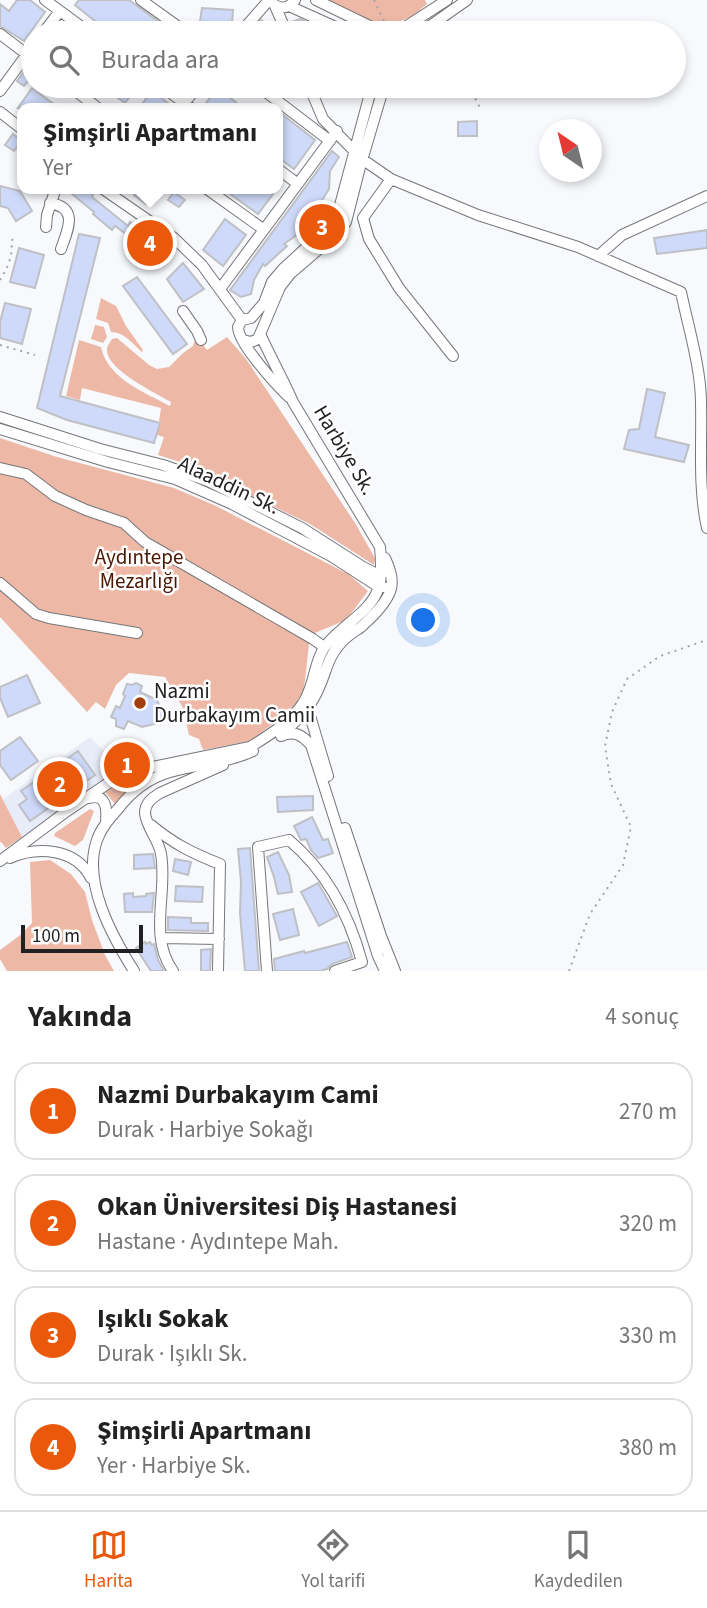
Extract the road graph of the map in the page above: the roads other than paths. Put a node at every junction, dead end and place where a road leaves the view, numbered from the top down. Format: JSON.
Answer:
{"nodes":[{"id":1,"x":45,"y":0,"type":"edge"},
{"id":2,"x":141,"y":0,"type":"edge"},
{"id":3,"x":316,"y":0,"type":"edge"},
{"id":4,"x":467,"y":0,"type":"edge"},
{"id":5,"x":272,"y":2,"type":"edge"},
{"id":6,"x":292,"y":3,"type":"edge"},
{"id":7,"x":443,"y":4,"type":"edge"},
{"id":8,"x":60,"y":11,"type":"junction"},
{"id":9,"x":52,"y":21,"type":"edge"},
{"id":10,"x":74,"y":21,"type":"edge"},
{"id":11,"x":170,"y":21,"type":"edge"},
{"id":12,"x":252,"y":21,"type":"edge"},
{"id":13,"x":281,"y":21,"type":"edge"},
{"id":14,"x":326,"y":21,"type":"edge"},
{"id":15,"x":362,"y":21,"type":"edge"},
{"id":16,"x":415,"y":21,"type":"edge"},
{"id":17,"x":430,"y":21,"type":"edge"},
{"id":18,"x":0,"y":34,"type":"edge"},
{"id":19,"x":21,"y":47,"type":"edge"},
{"id":20,"x":21,"y":66,"type":"edge"},
{"id":21,"x":0,"y":92,"type":"edge"},
{"id":22,"x":275,"y":98,"type":"edge"},
{"id":23,"x":314,"y":98,"type":"edge"},
{"id":24,"x":370,"y":98,"type":"edge"},
{"id":25,"x":379,"y":98,"type":"edge"},
{"id":26,"x":0,"y":112,"type":"edge"},
{"id":27,"x":17,"y":125,"type":"edge"},
{"id":28,"x":334,"y":136,"type":"junction"},
{"id":29,"x":358,"y":155,"type":"junction"},
{"id":30,"x":283,"y":173,"type":"edge"},
{"id":31,"x":391,"y":179,"type":"junction"},
{"id":32,"x":298,"y":184,"type":"junction"},
{"id":33,"x":54,"y":194,"type":"edge"},
{"id":34,"x":119,"y":194,"type":"edge"},
{"id":35,"x":215,"y":194,"type":"edge"},
{"id":36,"x":707,"y":196,"type":"edge"},
{"id":37,"x":50,"y":203,"type":"junction"},
{"id":38,"x":46,"y":227,"type":"dead end"},
{"id":39,"x":263,"y":229,"type":"junction"},
{"id":40,"x":61,"y":248,"type":"dead end"},
{"id":41,"x":598,"y":256,"type":"junction"},
{"id":42,"x":220,"y":289,"type":"junction"},
{"id":43,"x":183,"y":311,"type":"dead end"},
{"id":44,"x":247,"y":319,"type":"junction"},
{"id":45,"x":262,"y":332,"type":"junction"},
{"id":46,"x":201,"y":340,"type":"dead end"},
{"id":47,"x":243,"y":340,"type":"junction"},
{"id":48,"x":453,"y":356,"type":"dead end"},
{"id":49,"x":293,"y":402,"type":"junction"},
{"id":50,"x":0,"y":416,"type":"edge"},
{"id":51,"x":19,"y":426,"type":"junction"},
{"id":52,"x":4,"y":430,"type":"edge"},
{"id":53,"x":0,"y":468,"type":"edge"},
{"id":54,"x":707,"y":527,"type":"edge"},
{"id":55,"x":380,"y":547,"type":"junction"},
{"id":56,"x":382,"y":573,"type":"junction"},
{"id":57,"x":0,"y":583,"type":"edge"},
{"id":58,"x":379,"y":587,"type":"junction"},
{"id":59,"x":391,"y":587,"type":"junction"},
{"id":60,"x":137,"y":633,"type":"dead end"},
{"id":61,"x":324,"y":647,"type":"junction"},
{"id":62,"x":308,"y":709,"type":"junction"},
{"id":63,"x":276,"y":738,"type":"junction"},
{"id":64,"x":244,"y":755,"type":"junction"},
{"id":65,"x":86,"y":800,"type":"junction"},
{"id":66,"x":146,"y":820,"type":"junction"},
{"id":67,"x":106,"y":823,"type":"junction"},
{"id":68,"x":44,"y":828,"type":"junction"},
{"id":69,"x":94,"y":850,"type":"junction"},
{"id":70,"x":52,"y":852,"type":"junction"},
{"id":71,"x":73,"y":858,"type":"junction"},
{"id":72,"x":0,"y":862,"type":"edge"},
{"id":73,"x":96,"y":887,"type":"junction"},
{"id":74,"x":161,"y":938,"type":"junction"},
{"id":75,"x":219,"y":939,"type":"junction"},
{"id":76,"x":134,"y":971,"type":"edge"},
{"id":77,"x":173,"y":971,"type":"edge"},
{"id":78,"x":218,"y":971,"type":"edge"},
{"id":79,"x":267,"y":971,"type":"edge"},
{"id":80,"x":335,"y":971,"type":"edge"},
{"id":81,"x":385,"y":971,"type":"edge"},
{"id":82,"x":395,"y":971,"type":"edge"}],
"edges":[{"from":1,"to":8,"type":"street"},
{"from":2,"to":11,"type":"street"},
{"from":3,"to":15,"type":"street"},
{"from":4,"to":7,"type":"street"},
{"from":5,"to":6,"type":"street"},
{"from":5,"to":12,"type":"street"},
{"from":5,"to":13,"type":"street"},
{"from":6,"to":14,"type":"street"},
{"from":7,"to":16,"type":"street"},
{"from":7,"to":17,"type":"street"},
{"from":8,"to":9,"type":"street"},
{"from":8,"to":10,"type":"street"},
{"from":18,"to":19,"type":"street"},
{"from":20,"to":21,"type":"street"},
{"from":22,"to":28,"type":"street"},
{"from":23,"to":28,"type":"street"},
{"from":24,"to":29,"type":"street"},
{"from":25,"to":29,"type":"street"},
{"from":26,"to":27,"type":"street"},
{"from":28,"to":29,"type":"street"},
{"from":28,"to":32,"type":"street"},
{"from":29,"to":31,"type":"street"},
{"from":29,"to":44,"type":"street"},
{"from":29,"to":45,"type":"street"},
{"from":30,"to":32,"type":"street"},
{"from":31,"to":41,"type":"street"},
{"from":31,"to":48,"type":"street"},
{"from":32,"to":39,"type":"street"},
{"from":33,"to":37,"type":"street"},
{"from":34,"to":42,"type":"street"},
{"from":35,"to":39,"type":"street"},
{"from":36,"to":41,"type":"street"},
{"from":37,"to":38,"type":"street"},
{"from":37,"to":40,"type":"street"},
{"from":39,"to":42,"type":"street"},
{"from":41,"to":54,"type":"street"},
{"from":42,"to":44,"type":"street"},
{"from":43,"to":46,"type":"street"},
{"from":44,"to":45,"type":"street"},
{"from":44,"to":47,"type":"street"},
{"from":45,"to":47,"type":"street"},
{"from":45,"to":49,"type":"street","name":"Harbiye Sk."},
{"from":47,"to":49,"type":"street"},
{"from":49,"to":55,"type":"street","name":"Harbiye Sk."},
{"from":50,"to":51,"type":"street","name":"Alaaddin Sk."},
{"from":51,"to":52,"type":"street"},
{"from":51,"to":56,"type":"street","name":"Alaaddin Sk."},
{"from":51,"to":58,"type":"street","name":"Alaaddin Sk."},
{"from":53,"to":61,"type":"street"},
{"from":55,"to":56,"type":"street","name":"Harbiye Sk."},
{"from":55,"to":59,"type":"street"},
{"from":56,"to":58,"type":"street","name":"Harbiye Sk."},
{"from":57,"to":60,"type":"street"},
{"from":58,"to":59,"type":"street"},
{"from":58,"to":61,"type":"street"},
{"from":59,"to":62,"type":"street"},
{"from":61,"to":65,"type":"street"},
{"from":62,"to":63,"type":"street"},
{"from":62,"to":82,"type":"street"},
{"from":63,"to":64,"type":"street"},
{"from":63,"to":81,"type":"street"},
{"from":64,"to":66,"type":"street"},
{"from":64,"to":67,"type":"street"},
{"from":65,"to":67,"type":"street"},
{"from":65,"to":68,"type":"street"},
{"from":66,"to":74,"type":"street"},
{"from":66,"to":75,"type":"street"},
{"from":67,"to":69,"type":"street"},
{"from":68,"to":70,"type":"street"},
{"from":68,"to":72,"type":"street"},
{"from":69,"to":71,"type":"street"},
{"from":69,"to":73,"type":"street"},
{"from":70,"to":71,"type":"street"},
{"from":70,"to":72,"type":"street"},
{"from":71,"to":73,"type":"street"},
{"from":73,"to":76,"type":"street"},
{"from":74,"to":75,"type":"street"},
{"from":74,"to":77,"type":"street"},
{"from":75,"to":78,"type":"street"},
{"from":79,"to":80,"type":"street"}]}
